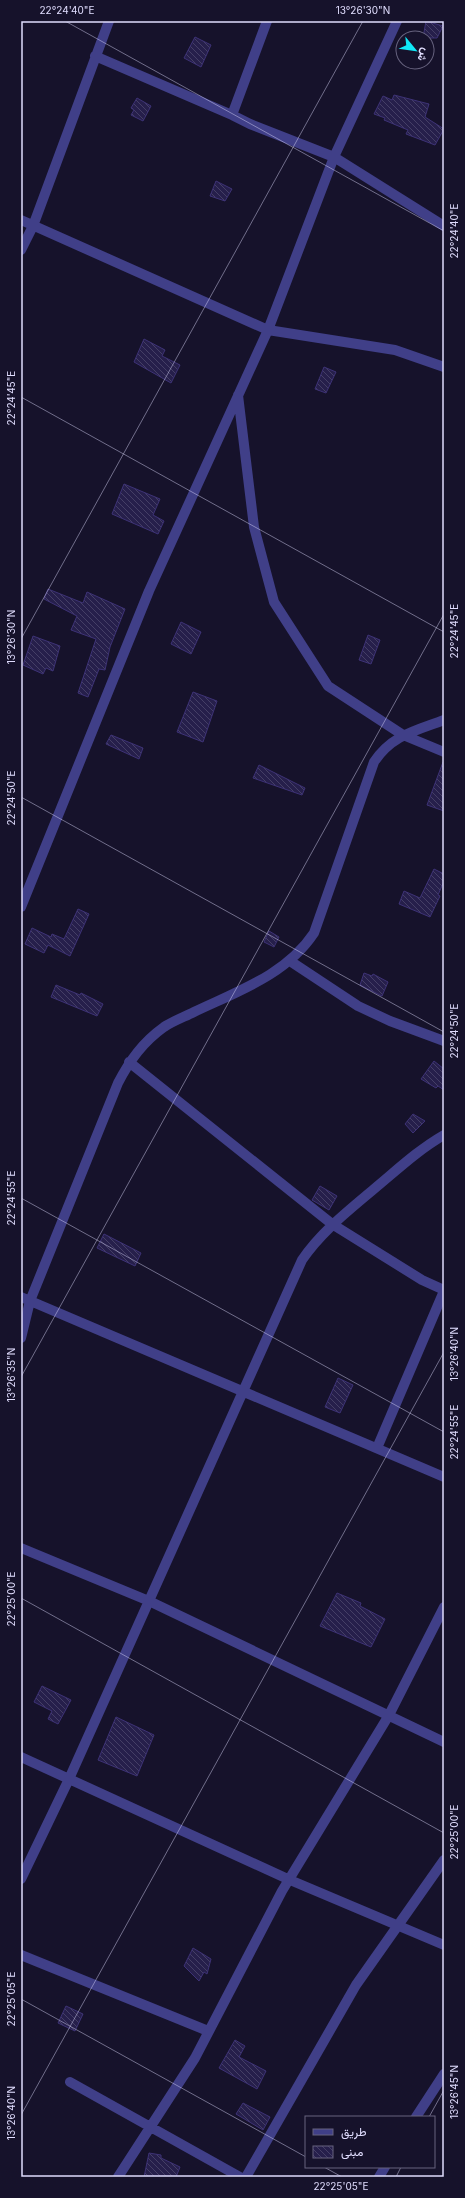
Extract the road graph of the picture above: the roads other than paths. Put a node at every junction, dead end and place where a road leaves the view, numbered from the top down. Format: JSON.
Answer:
{"nodes":[{"id":1,"x":109,"y":21,"type":"edge"},
{"id":2,"x":267,"y":21,"type":"edge"},
{"id":3,"x":397,"y":21,"type":"edge"},
{"id":4,"x":96,"y":56,"type":"junction"},
{"id":5,"x":232,"y":115,"type":"junction"},
{"id":6,"x":334,"y":157,"type":"junction"},
{"id":7,"x":21,"y":220,"type":"edge"},
{"id":8,"x":33,"y":226,"type":"junction"},
{"id":9,"x":444,"y":226,"type":"edge"},
{"id":10,"x":21,"y":250,"type":"edge"},
{"id":11,"x":268,"y":330,"type":"junction"},
{"id":12,"x":444,"y":367,"type":"edge"},
{"id":13,"x":238,"y":395,"type":"junction"},
{"id":14,"x":444,"y":720,"type":"edge"},
{"id":15,"x":403,"y":735,"type":"junction"},
{"id":16,"x":444,"y":752,"type":"edge"},
{"id":17,"x":21,"y":907,"type":"edge"},
{"id":18,"x":290,"y":961,"type":"junction"},
{"id":19,"x":444,"y":1041,"type":"edge"},
{"id":20,"x":129,"y":1062,"type":"junction"},
{"id":21,"x":444,"y":1135,"type":"edge"},
{"id":22,"x":332,"y":1224,"type":"junction"},
{"id":23,"x":444,"y":1291,"type":"edge"},
{"id":24,"x":26,"y":1299,"type":"edge"},
{"id":25,"x":21,"y":1338,"type":"edge"},
{"id":26,"x":242,"y":1391,"type":"junction"},
{"id":27,"x":377,"y":1448,"type":"junction"},
{"id":28,"x":444,"y":1477,"type":"edge"},
{"id":29,"x":21,"y":1548,"type":"edge"},
{"id":30,"x":149,"y":1601,"type":"junction"},
{"id":31,"x":444,"y":1607,"type":"edge"},
{"id":32,"x":390,"y":1715,"type":"junction"},
{"id":33,"x":444,"y":1742,"type":"edge"},
{"id":34,"x":21,"y":1758,"type":"edge"},
{"id":35,"x":69,"y":1779,"type":"junction"},
{"id":36,"x":444,"y":1860,"type":"edge"},
{"id":37,"x":21,"y":1879,"type":"edge"},
{"id":38,"x":290,"y":1880,"type":"junction"},
{"id":39,"x":397,"y":1924,"type":"junction"},
{"id":40,"x":444,"y":1945,"type":"edge"},
{"id":41,"x":21,"y":1955,"type":"edge"},
{"id":42,"x":208,"y":2030,"type":"junction"},
{"id":43,"x":444,"y":2074,"type":"edge"},
{"id":44,"x":70,"y":2082,"type":"dead end"},
{"id":45,"x":417,"y":2116,"type":"edge"},
{"id":46,"x":150,"y":2128,"type":"junction"},
{"id":47,"x":384,"y":2168,"type":"edge"},
{"id":48,"x":118,"y":2177,"type":"edge"},
{"id":49,"x":240,"y":2177,"type":"edge"},
{"id":50,"x":246,"y":2177,"type":"edge"},
{"id":51,"x":379,"y":2177,"type":"edge"}],
"edges":[{"from":1,"to":4,"type":"street"},
{"from":2,"to":5,"type":"street"},
{"from":3,"to":6,"type":"street"},
{"from":4,"to":5,"type":"street"},
{"from":4,"to":8,"type":"street"},
{"from":5,"to":6,"type":"street"},
{"from":6,"to":9,"type":"street"},
{"from":6,"to":11,"type":"street"},
{"from":7,"to":8,"type":"street"},
{"from":8,"to":10,"type":"street"},
{"from":8,"to":11,"type":"street"},
{"from":11,"to":12,"type":"street"},
{"from":11,"to":13,"type":"street"},
{"from":13,"to":15,"type":"street"},
{"from":13,"to":17,"type":"street"},
{"from":14,"to":15,"type":"street"},
{"from":15,"to":16,"type":"street"},
{"from":15,"to":18,"type":"street"},
{"from":18,"to":19,"type":"street"},
{"from":18,"to":20,"type":"street"},
{"from":20,"to":22,"type":"street"},
{"from":20,"to":24,"type":"street"},
{"from":21,"to":22,"type":"street"},
{"from":22,"to":23,"type":"street"},
{"from":22,"to":26,"type":"street"},
{"from":23,"to":27,"type":"street"},
{"from":24,"to":25,"type":"street"},
{"from":24,"to":26,"type":"street"},
{"from":26,"to":27,"type":"street"},
{"from":26,"to":30,"type":"street"},
{"from":27,"to":28,"type":"street"},
{"from":29,"to":30,"type":"street"},
{"from":30,"to":32,"type":"street"},
{"from":30,"to":35,"type":"street"},
{"from":31,"to":32,"type":"street"},
{"from":32,"to":33,"type":"street"},
{"from":32,"to":38,"type":"street"},
{"from":34,"to":35,"type":"street"},
{"from":35,"to":37,"type":"street"},
{"from":35,"to":38,"type":"street"},
{"from":36,"to":39,"type":"street"},
{"from":38,"to":39,"type":"street"},
{"from":38,"to":42,"type":"street"},
{"from":39,"to":40,"type":"street"},
{"from":39,"to":50,"type":"street"},
{"from":41,"to":42,"type":"street"},
{"from":42,"to":46,"type":"street"},
{"from":43,"to":45,"type":"street"},
{"from":44,"to":46,"type":"street"},
{"from":46,"to":48,"type":"street"},
{"from":46,"to":49,"type":"street"},
{"from":47,"to":51,"type":"street"}]}
